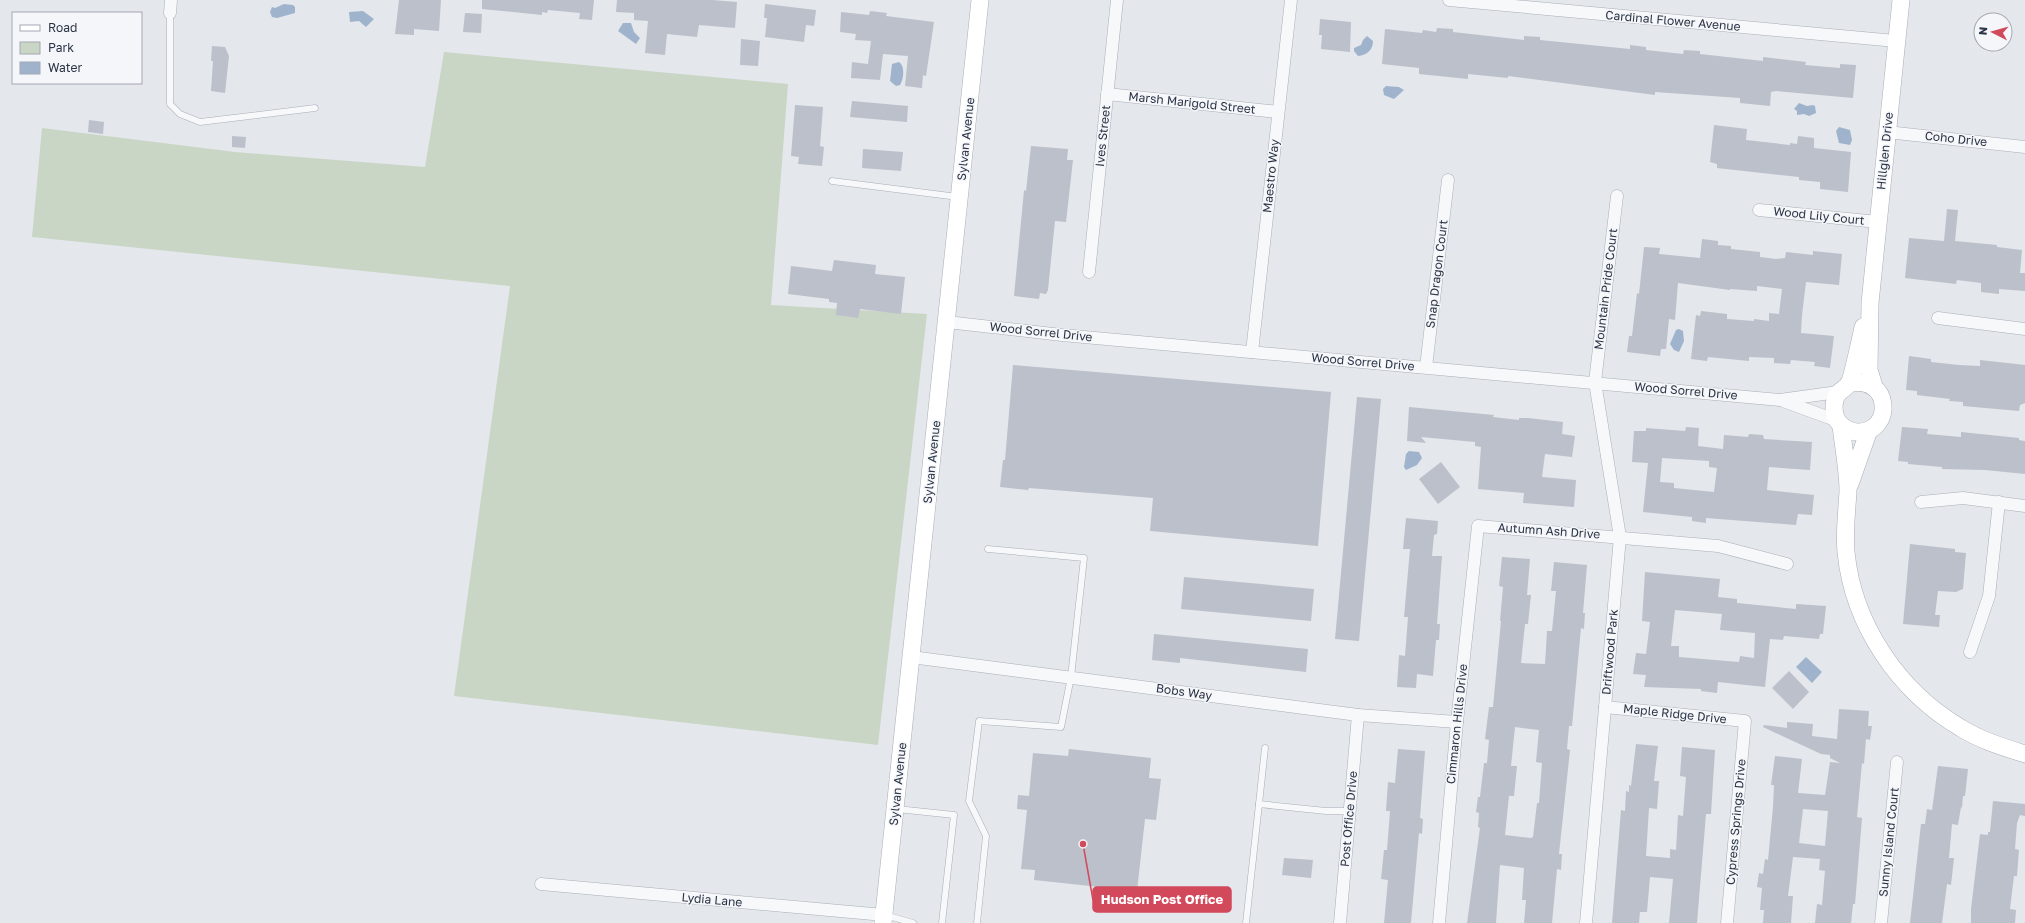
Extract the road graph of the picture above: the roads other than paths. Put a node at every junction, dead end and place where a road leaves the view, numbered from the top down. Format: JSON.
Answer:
{"nodes":[{"id":1,"x":171,"y":0,"type":"edge"},
{"id":2,"x":980,"y":0,"type":"edge"},
{"id":3,"x":1117,"y":0,"type":"edge"},
{"id":4,"x":1291,"y":0,"type":"edge"},
{"id":5,"x":1449,"y":0,"type":"edge"},
{"id":6,"x":1901,"y":0,"type":"edge"},
{"id":7,"x":170,"y":13,"type":"joint"},
{"id":8,"x":1896,"y":42,"type":"junction"},
{"id":9,"x":1107,"y":94,"type":"junction"},
{"id":10,"x":315,"y":108,"type":"dead end"},
{"id":11,"x":1278,"y":112,"type":"junction"},
{"id":12,"x":1887,"y":132,"type":"junction"},
{"id":13,"x":2025,"y":147,"type":"edge"},
{"id":14,"x":1448,"y":180,"type":"dead end"},
{"id":15,"x":832,"y":181,"type":"dead end"},
{"id":16,"x":1617,"y":196,"type":"dead end"},
{"id":17,"x":960,"y":197,"type":"junction"},
{"id":18,"x":1759,"y":210,"type":"dead end"},
{"id":19,"x":1878,"y":222,"type":"junction"},
{"id":20,"x":1089,"y":272,"type":"dead end"},
{"id":21,"x":1870,"y":303,"type":"junction"},
{"id":22,"x":1938,"y":318,"type":"dead end"},
{"id":23,"x":947,"y":322,"type":"junction"},
{"id":24,"x":2025,"y":329,"type":"edge"},
{"id":25,"x":1252,"y":352,"type":"junction"},
{"id":26,"x":1426,"y":367,"type":"junction"},
{"id":27,"x":1595,"y":382,"type":"junction"},
{"id":28,"x":1874,"y":386,"type":"junction"},
{"id":29,"x":1843,"y":388,"type":"junction"},
{"id":30,"x":1780,"y":400,"type":"junction"},
{"id":31,"x":1839,"y":423,"type":"junction"},
{"id":32,"x":1869,"y":430,"type":"junction"},
{"id":33,"x":1848,"y":490,"type":"junction"},
{"id":34,"x":1921,"y":502,"type":"dead end"},
{"id":35,"x":1999,"y":502,"type":"junction"},
{"id":36,"x":2025,"y":506,"type":"edge"},
{"id":37,"x":1478,"y":526,"type":"joint"},
{"id":38,"x":1620,"y":537,"type":"junction"},
{"id":39,"x":988,"y":549,"type":"dead end"},
{"id":40,"x":1787,"y":564,"type":"dead end"},
{"id":41,"x":1970,"y":652,"type":"dead end"},
{"id":42,"x":911,"y":657,"type":"junction"},
{"id":43,"x":1071,"y":677,"type":"junction"},
{"id":44,"x":1605,"y":707,"type":"junction"},
{"id":45,"x":1358,"y":714,"type":"junction"},
{"id":46,"x":1745,"y":721,"type":"joint"},
{"id":47,"x":1457,"y":722,"type":"junction"},
{"id":48,"x":1265,"y":748,"type":"dead end"},
{"id":49,"x":2025,"y":754,"type":"edge"},
{"id":50,"x":1897,"y":762,"type":"dead end"},
{"id":51,"x":1259,"y":804,"type":"junction"},
{"id":52,"x":895,"y":809,"type":"junction"},
{"id":53,"x":1349,"y":811,"type":"junction"},
{"id":54,"x":541,"y":884,"type":"dead end"},
{"id":55,"x":883,"y":919,"type":"edge"},
{"id":56,"x":1246,"y":922,"type":"edge"},
{"id":57,"x":912,"y":923,"type":"edge"},
{"id":58,"x":942,"y":923,"type":"edge"},
{"id":59,"x":976,"y":923,"type":"edge"},
{"id":60,"x":1340,"y":923,"type":"edge"},
{"id":61,"x":1439,"y":923,"type":"edge"},
{"id":62,"x":1586,"y":923,"type":"edge"},
{"id":63,"x":1727,"y":923,"type":"edge"},
{"id":64,"x":1881,"y":923,"type":"edge"}],
"edges":[{"from":1,"to":7,"type":"street"},
{"from":2,"to":17,"type":"street","name":"Sylvan Avenue"},
{"from":3,"to":9,"type":"street","name":"Ives Street"},
{"from":4,"to":11,"type":"street","name":"Maestro Way"},
{"from":5,"to":8,"type":"street","name":"Cardinal Flower Avenue"},
{"from":6,"to":8,"type":"street","name":"Hillglen Drive"},
{"from":7,"to":10,"type":"lane"},
{"from":8,"to":12,"type":"street","name":"Hillglen Drive"},
{"from":9,"to":11,"type":"street","name":"Marsh Marigold Street"},
{"from":9,"to":20,"type":"street","name":"Ives Street"},
{"from":11,"to":25,"type":"street","name":"Maestro Way"},
{"from":12,"to":13,"type":"street","name":"Coho Drive"},
{"from":12,"to":19,"type":"street","name":"Hillglen Drive"},
{"from":14,"to":26,"type":"street","name":"Snap Dragon Court"},
{"from":15,"to":17,"type":"lane"},
{"from":16,"to":27,"type":"street","name":"Mountain Pride Court"},
{"from":17,"to":23,"type":"street","name":"Sylvan Avenue"},
{"from":18,"to":19,"type":"street","name":"Wood Lily Court"},
{"from":19,"to":21,"type":"street","name":"Hillglen Drive"},
{"from":21,"to":28,"type":"street","name":"Hillglen Drive"},
{"from":21,"to":29,"type":"street","name":"Hillglen Drive"},
{"from":22,"to":24,"type":"street"},
{"from":23,"to":25,"type":"street","name":"Wood Sorrel Drive"},
{"from":23,"to":42,"type":"street","name":"Sylvan Avenue"},
{"from":25,"to":26,"type":"street","name":"Wood Sorrel Drive"},
{"from":26,"to":27,"type":"street","name":"Wood Sorrel Drive"},
{"from":27,"to":30,"type":"street","name":"Wood Sorrel Drive"},
{"from":27,"to":38,"type":"street","name":"Driftwood Park"},
{"from":28,"to":29,"type":"street"},
{"from":28,"to":32,"type":"street","name":"Hillglen Drive"},
{"from":29,"to":30,"type":"street","name":"Wood Sorrel Drive"},
{"from":29,"to":31,"type":"street","name":"Hillglen Drive"},
{"from":30,"to":31,"type":"street","name":"Wood Sorrel Drive"},
{"from":31,"to":32,"type":"street"},
{"from":31,"to":33,"type":"street","name":"Hillglen Drive"},
{"from":32,"to":33,"type":"street","name":"Hillglen Drive"},
{"from":33,"to":49,"type":"street","name":"Hillglen Drive"},
{"from":34,"to":35,"type":"street"},
{"from":35,"to":36,"type":"street"},
{"from":35,"to":41,"type":"street"},
{"from":37,"to":38,"type":"street","name":"Autumn Ash Drive"},
{"from":37,"to":47,"type":"street","name":"Cimmaron Hills Drive"},
{"from":38,"to":40,"type":"street","name":"Autumn Ash Drive"},
{"from":38,"to":44,"type":"street","name":"Driftwood Park"},
{"from":39,"to":43,"type":"lane"},
{"from":42,"to":43,"type":"street","name":"Bobs Way"},
{"from":42,"to":52,"type":"street","name":"Sylvan Avenue"},
{"from":43,"to":45,"type":"street","name":"Bobs Way"},
{"from":43,"to":59,"type":"lane"},
{"from":44,"to":46,"type":"street","name":"Maple Ridge Drive"},
{"from":44,"to":62,"type":"street","name":"Driftwood Park"},
{"from":45,"to":47,"type":"street","name":"Bobs Way"},
{"from":45,"to":53,"type":"street","name":"Post Office Drive"},
{"from":46,"to":63,"type":"street","name":"Cypress Springs Drive"},
{"from":47,"to":61,"type":"street","name":"Cimmaron Hills Drive"},
{"from":48,"to":51,"type":"lane"},
{"from":50,"to":64,"type":"street","name":"Sunny Island Court"},
{"from":51,"to":53,"type":"lane"},
{"from":51,"to":56,"type":"lane"},
{"from":52,"to":55,"type":"street","name":"Sylvan Avenue"},
{"from":52,"to":58,"type":"lane"},
{"from":53,"to":60,"type":"street","name":"Post Office Drive"},
{"from":54,"to":55,"type":"street","name":"Lydia Lane"},
{"from":55,"to":57,"type":"lane"}]}
